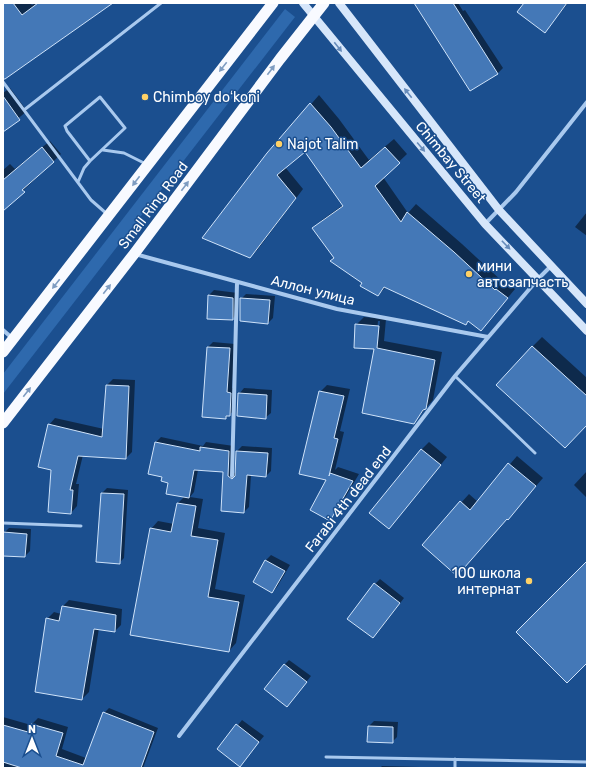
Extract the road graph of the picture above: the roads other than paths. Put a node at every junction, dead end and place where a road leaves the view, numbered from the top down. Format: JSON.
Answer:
{"nodes":[{"id":1,"x":160,"y":3,"type":"edge"},
{"id":2,"x":273,"y":3,"type":"edge"},
{"id":3,"x":303,"y":3,"type":"edge"},
{"id":4,"x":324,"y":3,"type":"edge"},
{"id":5,"x":339,"y":3,"type":"edge"},
{"id":6,"x":314,"y":16,"type":"junction"},
{"id":7,"x":3,"y":82,"type":"edge"},
{"id":8,"x":587,"y":102,"type":"edge"},
{"id":9,"x":24,"y":110,"type":"junction"},
{"id":10,"x":104,"y":150,"type":"junction"},
{"id":11,"x":90,"y":160,"type":"junction"},
{"id":12,"x":148,"y":165,"type":"junction"},
{"id":13,"x":78,"y":182,"type":"junction"},
{"id":14,"x":499,"y":210,"type":"junction"},
{"id":15,"x":109,"y":216,"type":"junction"},
{"id":16,"x":485,"y":224,"type":"junction"},
{"id":17,"x":134,"y":254,"type":"junction"},
{"id":18,"x":552,"y":265,"type":"junction"},
{"id":19,"x":538,"y":279,"type":"junction"},
{"id":20,"x":238,"y":283,"type":"junction"},
{"id":21,"x":587,"y":304,"type":"edge"},
{"id":22,"x":3,"y":330,"type":"edge"},
{"id":23,"x":587,"y":331,"type":"edge"},
{"id":24,"x":488,"y":336,"type":"junction"},
{"id":25,"x":12,"y":339,"type":"junction"},
{"id":26,"x":3,"y":352,"type":"edge"},
{"id":27,"x":455,"y":376,"type":"junction"},
{"id":28,"x":3,"y":423,"type":"edge"},
{"id":29,"x":535,"y":453,"type":"dead end"},
{"id":30,"x":232,"y":476,"type":"dead end"},
{"id":31,"x":3,"y":523,"type":"edge"},
{"id":32,"x":81,"y":526,"type":"dead end"},
{"id":33,"x":179,"y":736,"type":"dead end"},
{"id":34,"x":326,"y":757,"type":"dead end"},
{"id":35,"x":455,"y":760,"type":"junction"},
{"id":36,"x":568,"y":762,"type":"junction"},
{"id":37,"x":587,"y":762,"type":"edge"},
{"id":38,"x":455,"y":768,"type":"edge"},
{"id":39,"x":568,"y":768,"type":"edge"}],
"edges":[{"from":1,"to":9,"type":"lane"},
{"from":2,"to":12,"type":"highway","name":"Small Ring Road","one_way":true},
{"from":3,"to":6,"type":"main road","name":"Chimbay Street"},
{"from":4,"to":6,"type":"highway","name":"Small Ring Road"},
{"from":14,"to":5,"type":"main road","name":"Chimbay Street","one_way":true},
{"from":6,"to":16,"type":"main road","name":"Chimbay Street","one_way":true},
{"from":17,"to":6,"type":"highway","name":"Small Ring Road","one_way":true},
{"from":7,"to":9,"type":"lane"},
{"from":8,"to":14,"type":"street"},
{"from":9,"to":13,"type":"lane"},
{"from":10,"to":11,"type":"lane"},
{"from":10,"to":11,"type":"lane"},
{"from":10,"to":12,"type":"lane"},
{"from":11,"to":13,"type":"lane"},
{"from":12,"to":15,"type":"highway","name":"Small Ring Road","one_way":true},
{"from":13,"to":15,"type":"lane"},
{"from":14,"to":16,"type":"street"},
{"from":14,"to":18,"type":"main road","name":"Chimbay Street"},
{"from":15,"to":25,"type":"highway","name":"Small Ring Road","one_way":true},
{"from":16,"to":19,"type":"main road","name":"Chimbay Street","one_way":true},
{"from":17,"to":20,"type":"street","name":"Аллон улица"},
{"from":28,"to":17,"type":"highway","name":"Small Ring Road","one_way":true},
{"from":18,"to":19,"type":"street","name":"Farabi 4th dead end"},
{"from":18,"to":21,"type":"main road","name":"Chimbay Street"},
{"from":19,"to":23,"type":"main road","name":"Chimbay Street"},
{"from":19,"to":24,"type":"street","name":"Farabi 4th dead end"},
{"from":20,"to":24,"type":"street","name":"Аллон улица"},
{"from":20,"to":30,"type":"street"},
{"from":22,"to":25,"type":"street"},
{"from":24,"to":27,"type":"street","name":"Farabi 4th dead end"},
{"from":25,"to":26,"type":"highway","name":"Small Ring Road"},
{"from":27,"to":29,"type":"lane"},
{"from":27,"to":33,"type":"street","name":"Farabi 4th dead end"},
{"from":31,"to":32,"type":"lane"},
{"from":34,"to":35,"type":"lane"},
{"from":35,"to":36,"type":"lane"},
{"from":35,"to":38,"type":"lane"},
{"from":36,"to":37,"type":"lane"},
{"from":36,"to":39,"type":"lane"}]}
